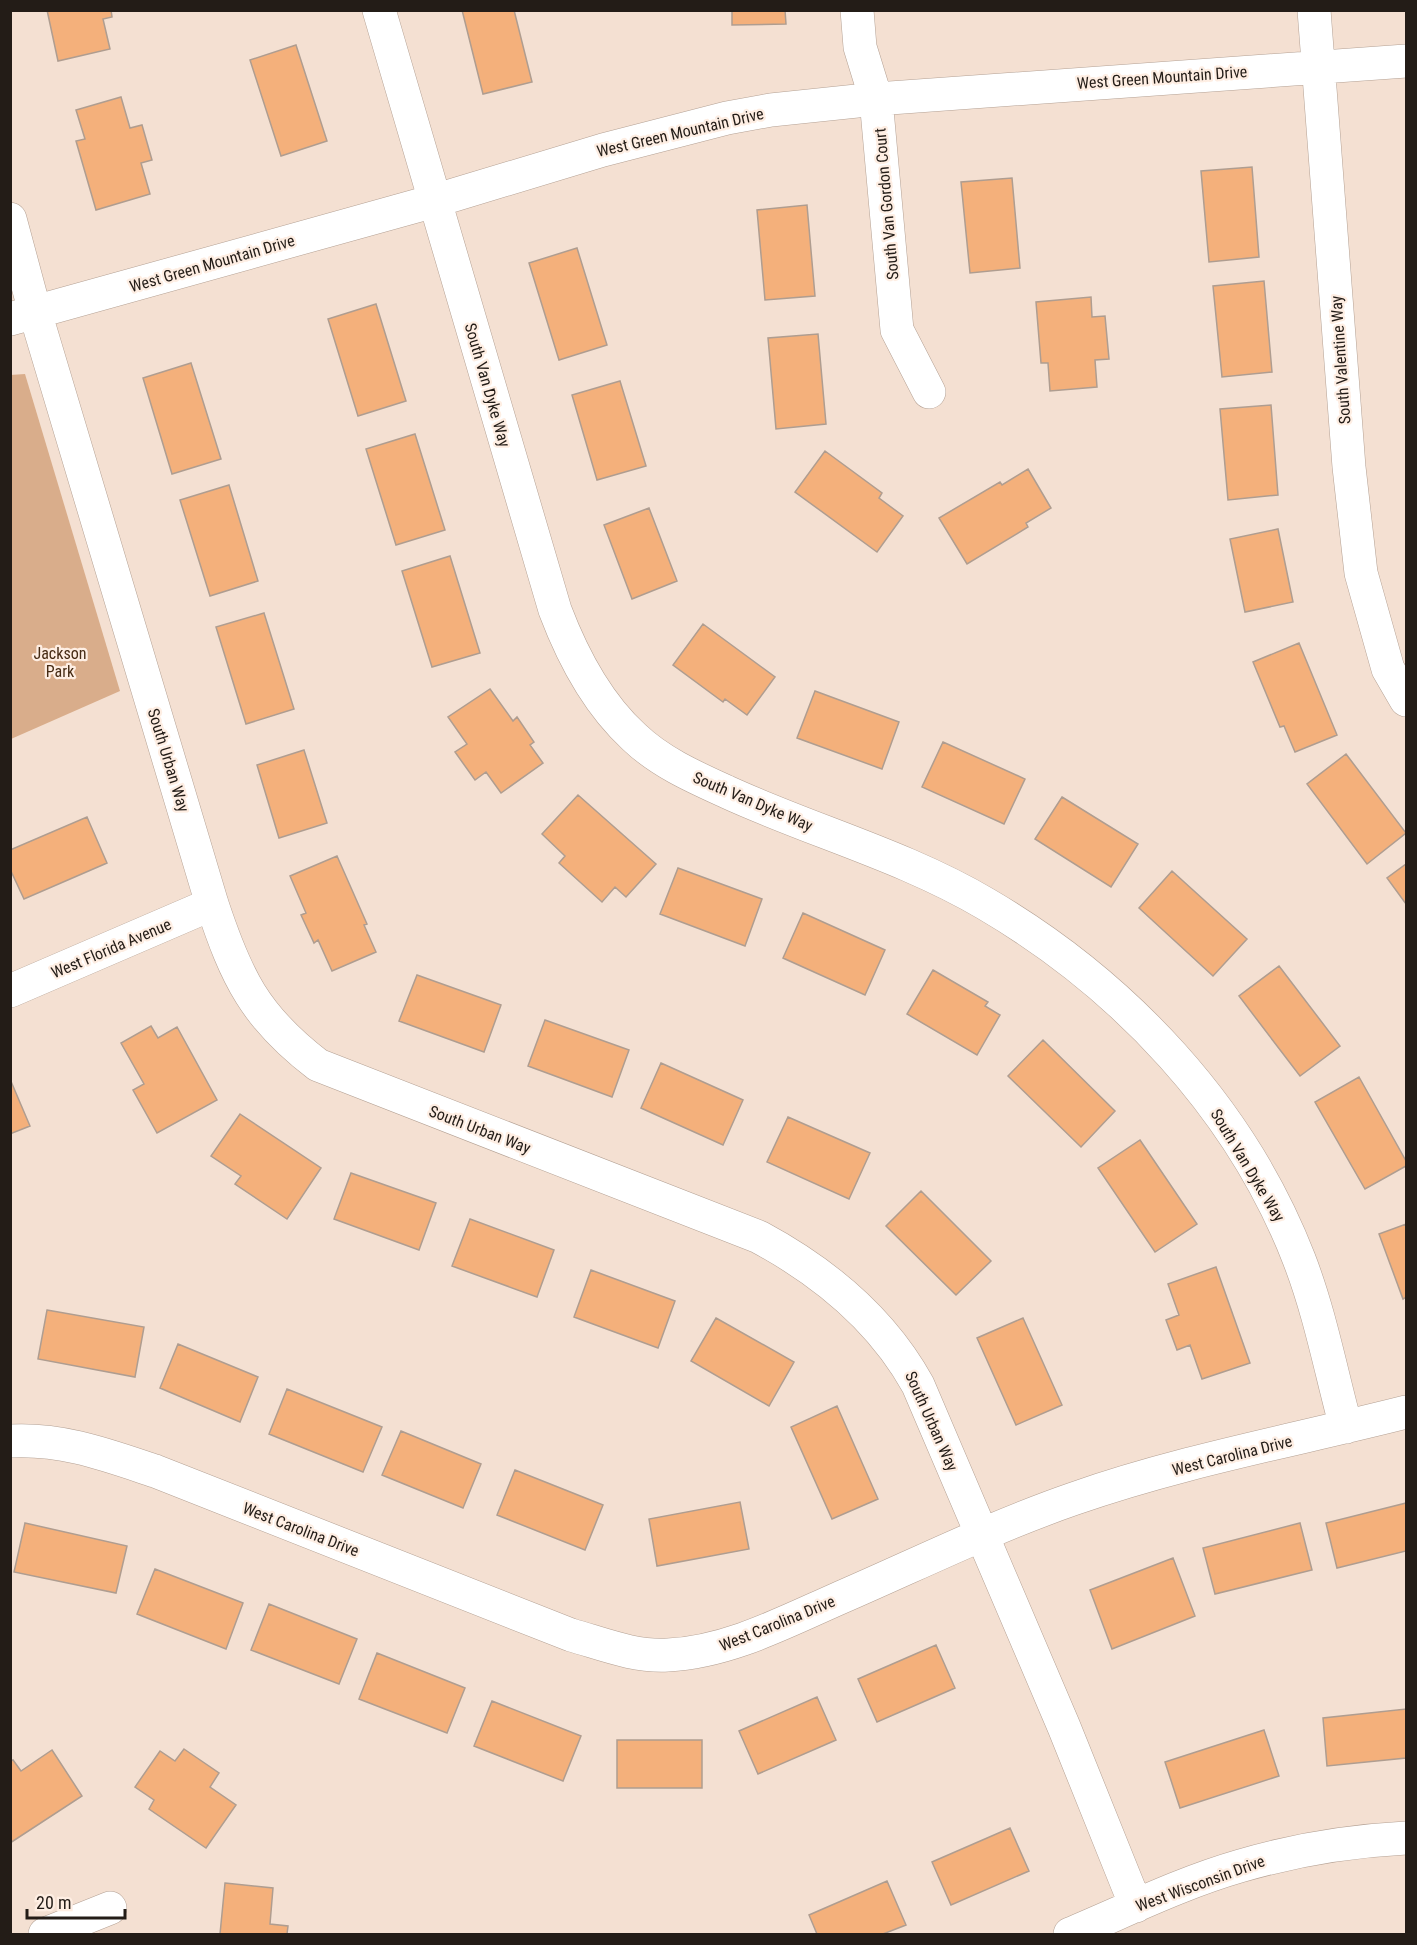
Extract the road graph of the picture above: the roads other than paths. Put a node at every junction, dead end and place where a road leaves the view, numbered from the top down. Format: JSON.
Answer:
{"nodes":[{"id":1,"x":379,"y":10,"type":"edge"},
{"id":2,"x":857,"y":10,"type":"edge"},
{"id":3,"x":1314,"y":10,"type":"edge"},
{"id":4,"x":1407,"y":61,"type":"edge"},
{"id":5,"x":1317,"y":66,"type":"junction"},
{"id":6,"x":876,"y":99,"type":"junction"},
{"id":7,"x":434,"y":201,"type":"junction"},
{"id":8,"x":10,"y":219,"type":"edge"},
{"id":9,"x":23,"y":316,"type":"edge"},
{"id":10,"x":929,"y":392,"type":"dead end"},
{"id":11,"x":1407,"y":700,"type":"edge"},
{"id":12,"x":212,"y":904,"type":"junction"},
{"id":13,"x":10,"y":991,"type":"edge"},
{"id":14,"x":1407,"y":1412,"type":"edge"},
{"id":15,"x":1346,"y":1427,"type":"junction"},
{"id":16,"x":10,"y":1441,"type":"edge"},
{"id":17,"x":981,"y":1536,"type":"junction"},
{"id":18,"x":1407,"y":1838,"type":"edge"},
{"id":19,"x":1136,"y":1906,"type":"junction"},
{"id":20,"x":110,"y":1908,"type":"dead end"},
{"id":21,"x":45,"y":1935,"type":"edge"},
{"id":22,"x":1070,"y":1935,"type":"edge"}],
"edges":[{"from":1,"to":7,"type":"street","name":"South Van Dyke Way"},
{"from":2,"to":6,"type":"street","name":"South Van Gordon Court"},
{"from":3,"to":5,"type":"street","name":"South Valentine Way"},
{"from":4,"to":5,"type":"street","name":"West Green Mountain Drive"},
{"from":5,"to":6,"type":"street","name":"West Green Mountain Drive"},
{"from":5,"to":11,"type":"street","name":"South Valentine Way"},
{"from":6,"to":7,"type":"street","name":"West Green Mountain Drive"},
{"from":6,"to":10,"type":"street","name":"South Van Gordon Court"},
{"from":7,"to":9,"type":"street","name":"West Green Mountain Drive"},
{"from":7,"to":15,"type":"street","name":"South Van Dyke Way"},
{"from":8,"to":9,"type":"street","name":"South Urban Way"},
{"from":9,"to":12,"type":"street","name":"South Urban Way"},
{"from":12,"to":13,"type":"street","name":"West Florida Avenue"},
{"from":12,"to":17,"type":"street","name":"South Urban Way"},
{"from":14,"to":15,"type":"street","name":"West Carolina Drive"},
{"from":15,"to":17,"type":"street","name":"West Carolina Drive"},
{"from":16,"to":17,"type":"street","name":"West Carolina Drive"},
{"from":17,"to":19,"type":"street","name":"South Urban Way"},
{"from":18,"to":19,"type":"street","name":"West Wisconsin Drive"},
{"from":19,"to":22,"type":"street","name":"West Wisconsin Drive"},
{"from":20,"to":21,"type":"street"}]}
